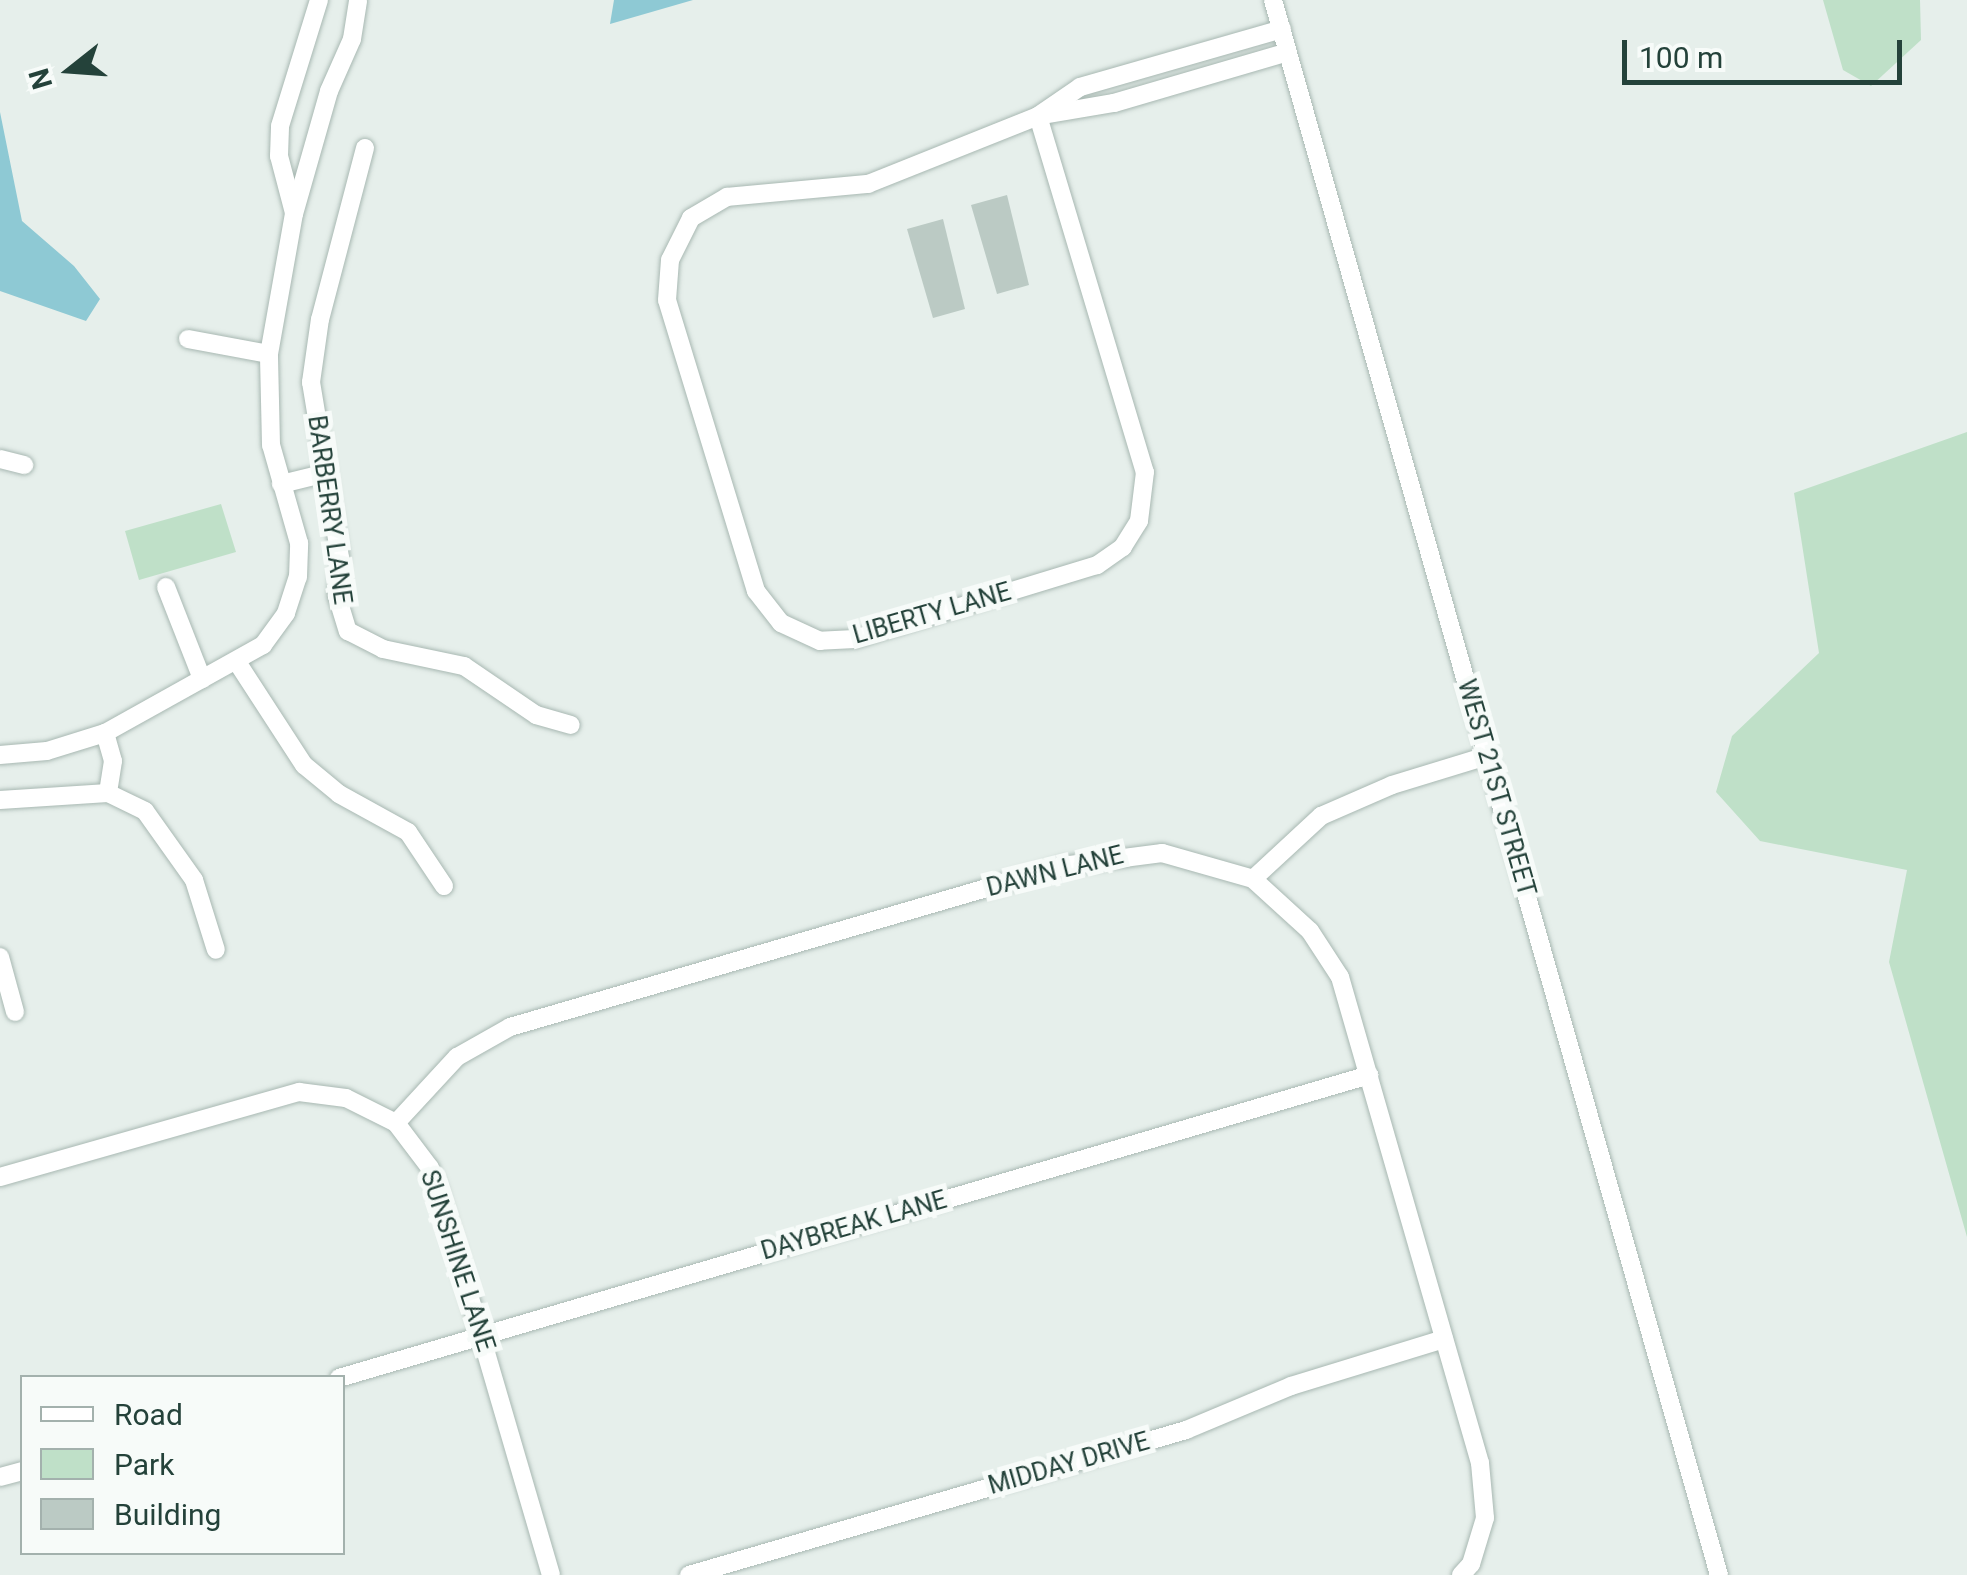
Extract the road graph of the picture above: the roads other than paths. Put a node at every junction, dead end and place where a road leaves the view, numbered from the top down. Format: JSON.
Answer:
{"nodes":[{"id":1,"x":319,"y":0,"type":"edge"},
{"id":2,"x":358,"y":0,"type":"edge"},
{"id":3,"x":1274,"y":0,"type":"edge"},
{"id":4,"x":1282,"y":30,"type":"junction"},
{"id":5,"x":1288,"y":52,"type":"junction"},
{"id":6,"x":1038,"y":116,"type":"junction"},
{"id":7,"x":365,"y":148,"type":"dead end"},
{"id":8,"x":294,"y":214,"type":"junction"},
{"id":9,"x":188,"y":339,"type":"dead end"},
{"id":10,"x":268,"y":354,"type":"junction"},
{"id":11,"x":0,"y":459,"type":"edge"},
{"id":12,"x":24,"y":464,"type":"dead end"},
{"id":13,"x":326,"y":473,"type":"junction"},
{"id":14,"x":281,"y":484,"type":"junction"},
{"id":15,"x":166,"y":587,"type":"dead end"},
{"id":16,"x":237,"y":662,"type":"junction"},
{"id":17,"x":202,"y":679,"type":"junction"},
{"id":18,"x":572,"y":726,"type":"dead end"},
{"id":19,"x":106,"y":733,"type":"junction"},
{"id":20,"x":0,"y":756,"type":"edge"},
{"id":21,"x":1487,"y":756,"type":"junction"},
{"id":22,"x":108,"y":793,"type":"junction"},
{"id":23,"x":0,"y":800,"type":"edge"},
{"id":24,"x":1253,"y":879,"type":"junction"},
{"id":25,"x":444,"y":886,"type":"dead end"},
{"id":26,"x":216,"y":950,"type":"dead end"},
{"id":27,"x":0,"y":956,"type":"edge"},
{"id":28,"x":15,"y":1012,"type":"dead end"},
{"id":29,"x":1369,"y":1076,"type":"junction"},
{"id":30,"x":396,"y":1123,"type":"junction"},
{"id":31,"x":0,"y":1177,"type":"edge"},
{"id":32,"x":481,"y":1336,"type":"junction"},
{"id":33,"x":1444,"y":1338,"type":"junction"},
{"id":34,"x":345,"y":1377,"type":"edge"},
{"id":35,"x":1466,"y":1570,"type":"edge"},
{"id":36,"x":1488,"y":1574,"type":"edge"},
{"id":37,"x":551,"y":1575,"type":"edge"},
{"id":38,"x":689,"y":1575,"type":"edge"},
{"id":39,"x":1719,"y":1575,"type":"edge"}],
"edges":[{"from":1,"to":8,"type":"street"},
{"from":2,"to":8,"type":"street"},
{"from":3,"to":4,"type":"street","name":"WEST 21ST STREET"},
{"from":4,"to":5,"type":"street","name":"WEST 21ST STREET"},
{"from":4,"to":6,"type":"street","name":"LIBERTY LANE"},
{"from":5,"to":6,"type":"street","name":"LIBERTY LANE"},
{"from":5,"to":21,"type":"street","name":"WEST 21ST STREET"},
{"from":6,"to":6,"type":"street","name":"LIBERTY LANE"},
{"from":7,"to":13,"type":"street","name":"BARBERRY LANE"},
{"from":8,"to":10,"type":"street"},
{"from":9,"to":10,"type":"street"},
{"from":10,"to":14,"type":"street"},
{"from":11,"to":12,"type":"street"},
{"from":13,"to":14,"type":"street"},
{"from":13,"to":18,"type":"street","name":"BARBERRY LANE"},
{"from":14,"to":16,"type":"street"},
{"from":15,"to":17,"type":"street"},
{"from":16,"to":17,"type":"street"},
{"from":16,"to":25,"type":"street"},
{"from":17,"to":19,"type":"street"},
{"from":19,"to":20,"type":"street"},
{"from":19,"to":22,"type":"street"},
{"from":21,"to":24,"type":"street"},
{"from":21,"to":39,"type":"street","name":"WEST 21ST STREET"},
{"from":22,"to":23,"type":"street"},
{"from":22,"to":26,"type":"street"},
{"from":24,"to":29,"type":"street","name":"DAWN LANE"},
{"from":24,"to":30,"type":"street","name":"DAWN LANE"},
{"from":27,"to":28,"type":"street"},
{"from":29,"to":32,"type":"street","name":"DAYBREAK LANE"},
{"from":29,"to":33,"type":"street","name":"DAWN LANE"},
{"from":30,"to":31,"type":"street","name":"SUNSHINE LANE"},
{"from":30,"to":32,"type":"street","name":"SUNSHINE LANE"},
{"from":32,"to":34,"type":"street","name":"DAYBREAK LANE"},
{"from":32,"to":37,"type":"street","name":"SUNSHINE LANE"},
{"from":33,"to":35,"type":"street","name":"DAWN LANE"},
{"from":33,"to":38,"type":"street","name":"MIDDAY DRIVE"},
{"from":35,"to":36,"type":"street"}]}
